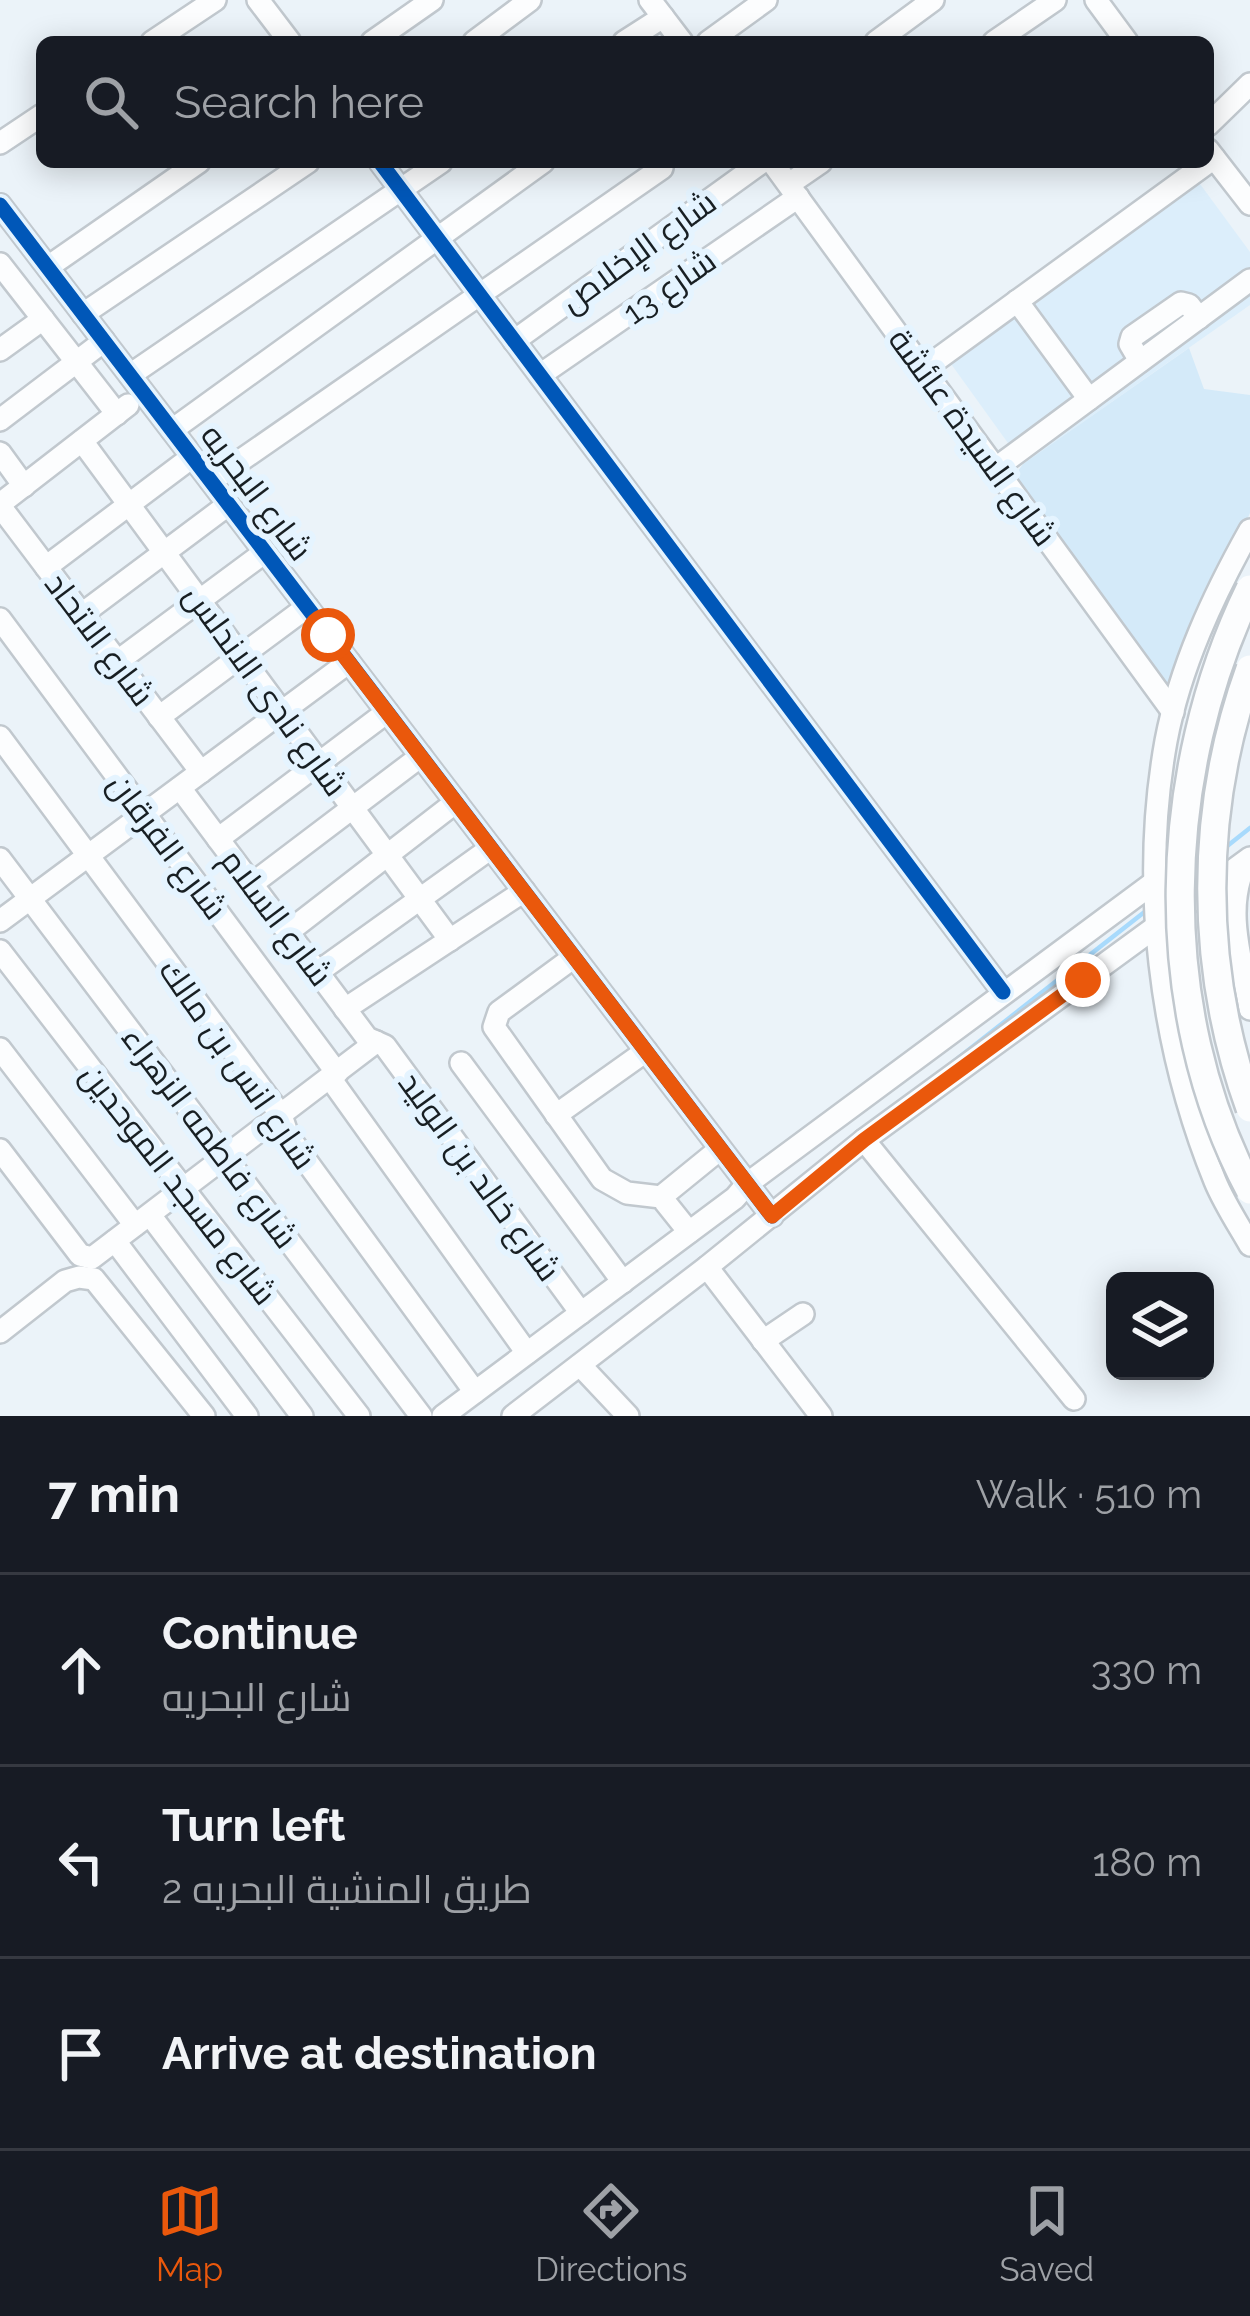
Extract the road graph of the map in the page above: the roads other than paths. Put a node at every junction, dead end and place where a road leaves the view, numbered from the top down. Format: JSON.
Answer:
{"nodes":[{"id":1,"x":215,"y":0,"type":"edge"},
{"id":2,"x":258,"y":0,"type":"edge"},
{"id":3,"x":432,"y":0,"type":"edge"},
{"id":4,"x":530,"y":0,"type":"edge"},
{"id":5,"x":766,"y":0,"type":"edge"},
{"id":6,"x":933,"y":0,"type":"edge"},
{"id":7,"x":1055,"y":0,"type":"edge"},
{"id":8,"x":1096,"y":0,"type":"edge"},
{"id":9,"x":656,"y":8,"type":"edge"},
{"id":10,"x":161,"y":36,"type":"edge"},
{"id":11,"x":285,"y":36,"type":"edge"},
{"id":12,"x":381,"y":36,"type":"edge"},
{"id":13,"x":482,"y":36,"type":"edge"},
{"id":14,"x":630,"y":36,"type":"edge"},
{"id":15,"x":677,"y":36,"type":"edge"},
{"id":16,"x":716,"y":36,"type":"edge"},
{"id":17,"x":884,"y":36,"type":"edge"},
{"id":18,"x":1003,"y":36,"type":"edge"},
{"id":19,"x":1123,"y":36,"type":"edge"},
{"id":20,"x":1250,"y":83,"type":"edge"},
{"id":21,"x":36,"y":119,"type":"edge"},
{"id":22,"x":1214,"y":119,"type":"edge"},
{"id":23,"x":0,"y":143,"type":"edge"},
{"id":24,"x":1214,"y":158,"type":"edge"},
{"id":25,"x":190,"y":168,"type":"edge"},
{"id":26,"x":299,"y":168,"type":"edge"},
{"id":27,"x":384,"y":168,"type":"edge"},
{"id":28,"x":433,"y":168,"type":"edge"},
{"id":29,"x":535,"y":168,"type":"edge"},
{"id":30,"x":662,"y":168,"type":"dead end"},
{"id":31,"x":754,"y":168,"type":"edge"},
{"id":32,"x":776,"y":168,"type":"edge"},
{"id":33,"x":815,"y":168,"type":"edge"},
{"id":34,"x":1193,"y":168,"type":"edge"},
{"id":35,"x":400,"y":189,"type":"junction"},
{"id":36,"x":793,"y":190,"type":"junction"},
{"id":37,"x":1250,"y":204,"type":"edge"},
{"id":38,"x":0,"y":205,"type":"edge"},
{"id":39,"x":436,"y":239,"type":"junction"},
{"id":40,"x":48,"y":267,"type":"junction"},
{"id":41,"x":3,"y":273,"type":"edge"},
{"id":42,"x":1250,"y":280,"type":"edge"},
{"id":43,"x":478,"y":293,"type":"junction"},
{"id":44,"x":1017,"y":302,"type":"junction"},
{"id":45,"x":83,"y":314,"type":"junction"},
{"id":46,"x":43,"y":319,"type":"junction"},
{"id":47,"x":104,"y":341,"type":"junction"},
{"id":48,"x":514,"y":341,"type":"junction"},
{"id":49,"x":0,"y":350,"type":"edge"},
{"id":50,"x":76,"y":362,"type":"junction"},
{"id":51,"x":923,"y":369,"type":"junction"},
{"id":52,"x":540,"y":376,"type":"junction"},
{"id":53,"x":137,"y":384,"type":"junction"},
{"id":54,"x":1089,"y":399,"type":"junction"},
{"id":55,"x":117,"y":414,"type":"junction"},
{"id":56,"x":0,"y":420,"type":"edge"},
{"id":57,"x":172,"y":430,"type":"junction"},
{"id":58,"x":82,"y":441,"type":"junction"},
{"id":59,"x":0,"y":454,"type":"edge"},
{"id":60,"x":192,"y":457,"type":"junction"},
{"id":61,"x":996,"y":468,"type":"junction"},
{"id":62,"x":211,"y":481,"type":"junction"},
{"id":63,"x":25,"y":485,"type":"junction"},
{"id":64,"x":229,"y":504,"type":"junction"},
{"id":65,"x":0,"y":505,"type":"edge"},
{"id":66,"x":129,"y":505,"type":"junction"},
{"id":67,"x":1250,"y":530,"type":"edge"},
{"id":68,"x":164,"y":552,"type":"junction"},
{"id":69,"x":265,"y":552,"type":"junction"},
{"id":70,"x":46,"y":567,"type":"junction"},
{"id":71,"x":1250,"y":589,"type":"edge"},
{"id":72,"x":1216,"y":590,"type":"junction"},
{"id":73,"x":1250,"y":599,"type":"edge"},
{"id":74,"x":200,"y":601,"type":"junction"},
{"id":75,"x":307,"y":607,"type":"junction"},
{"id":76,"x":82,"y":614,"type":"junction"},
{"id":77,"x":0,"y":620,"type":"edge"},
{"id":78,"x":241,"y":656,"type":"junction"},
{"id":79,"x":118,"y":662,"type":"junction"},
{"id":80,"x":349,"y":662,"type":"junction"},
{"id":81,"x":1250,"y":669,"type":"edge"},
{"id":82,"x":282,"y":712,"type":"junction"},
{"id":83,"x":387,"y":712,"type":"junction"},
{"id":84,"x":1173,"y":712,"type":"junction"},
{"id":85,"x":159,"y":717,"type":"junction"},
{"id":86,"x":0,"y":737,"type":"edge"},
{"id":87,"x":421,"y":756,"type":"junction"},
{"id":88,"x":319,"y":763,"type":"junction"},
{"id":89,"x":201,"y":772,"type":"junction"},
{"id":90,"x":180,"y":788,"type":"junction"},
{"id":91,"x":456,"y":802,"type":"junction"},
{"id":92,"x":352,"y":808,"type":"junction"},
{"id":93,"x":145,"y":814,"type":"junction"},
{"id":94,"x":218,"y":838,"type":"junction"},
{"id":95,"x":491,"y":848,"type":"junction"},
{"id":96,"x":88,"y":855,"type":"junction"},
{"id":97,"x":387,"y":855,"type":"junction"},
{"id":98,"x":1249,"y":858,"type":"edge"},
{"id":99,"x":0,"y":859,"type":"edge"},
{"id":100,"x":1156,"y":881,"type":"junction"},
{"id":101,"x":252,"y":884,"type":"junction"},
{"id":102,"x":524,"y":891,"type":"junction"},
{"id":103,"x":30,"y":898,"type":"junction"},
{"id":104,"x":420,"y":899,"type":"junction"},
{"id":105,"x":0,"y":921,"type":"edge"},
{"id":106,"x":1156,"y":926,"type":"junction"},
{"id":107,"x":288,"y":932,"type":"junction"},
{"id":108,"x":450,"y":940,"type":"junction"},
{"id":109,"x":0,"y":951,"type":"edge"},
{"id":110,"x":574,"y":957,"type":"junction"},
{"id":111,"x":318,"y":972,"type":"junction"},
{"id":112,"x":1003,"y":992,"type":"junction"},
{"id":113,"x":345,"y":1009,"type":"junction"},
{"id":114,"x":1250,"y":1009,"type":"edge"},
{"id":115,"x":376,"y":1042,"type":"junction"},
{"id":116,"x":0,"y":1049,"type":"edge"},
{"id":117,"x":646,"y":1051,"type":"junction"},
{"id":118,"x":460,"y":1063,"type":"dead end"},
{"id":119,"x":333,"y":1075,"type":"junction"},
{"id":120,"x":1250,"y":1108,"type":"edge"},
{"id":121,"x":280,"y":1115,"type":"junction"},
{"id":122,"x":556,"y":1115,"type":"junction"},
{"id":123,"x":864,"y":1140,"type":"junction"},
{"id":124,"x":720,"y":1148,"type":"junction"},
{"id":125,"x":0,"y":1150,"type":"edge"},
{"id":126,"x":225,"y":1157,"type":"junction"},
{"id":127,"x":747,"y":1184,"type":"junction"},
{"id":128,"x":184,"y":1189,"type":"junction"},
{"id":129,"x":1250,"y":1190,"type":"edge"},
{"id":130,"x":661,"y":1197,"type":"junction"},
{"id":131,"x":772,"y":1216,"type":"junction"},
{"id":132,"x":142,"y":1220,"type":"junction"},
{"id":133,"x":689,"y":1232,"type":"junction"},
{"id":134,"x":115,"y":1241,"type":"junction"},
{"id":135,"x":1250,"y":1245,"type":"edge"},
{"id":136,"x":707,"y":1268,"type":"junction"},
{"id":137,"x":623,"y":1282,"type":"junction"},
{"id":138,"x":581,"y":1313,"type":"junction"},
{"id":139,"x":803,"y":1314,"type":"dead end"},
{"id":140,"x":0,"y":1332,"type":"edge"},
{"id":141,"x":764,"y":1341,"type":"junction"},
{"id":142,"x":527,"y":1353,"type":"junction"},
{"id":143,"x":580,"y":1365,"type":"junction"},
{"id":144,"x":475,"y":1392,"type":"junction"},
{"id":145,"x":1074,"y":1399,"type":"dead end"},
{"id":146,"x":524,"y":1413,"type":"edge"},
{"id":147,"x":204,"y":1416,"type":"edge"},
{"id":148,"x":247,"y":1416,"type":"edge"},
{"id":149,"x":302,"y":1416,"type":"edge"},
{"id":150,"x":358,"y":1416,"type":"edge"},
{"id":151,"x":421,"y":1416,"type":"edge"},
{"id":152,"x":442,"y":1416,"type":"edge"},
{"id":153,"x":628,"y":1416,"type":"edge"},
{"id":154,"x":821,"y":1416,"type":"edge"}],
"edges":[{"from":1,"to":10,"type":"street"},
{"from":2,"to":11,"type":"street"},
{"from":3,"to":12,"type":"street"},
{"from":4,"to":13,"type":"street"},
{"from":5,"to":16,"type":"street"},
{"from":6,"to":17,"type":"street"},
{"from":7,"to":18,"type":"street"},
{"from":8,"to":19,"type":"street"},
{"from":9,"to":14,"type":"street"},
{"from":9,"to":15,"type":"street"},
{"from":20,"to":22,"type":"street"},
{"from":21,"to":23,"type":"street"},
{"from":24,"to":37,"type":"street"},
{"from":25,"to":40,"type":"street"},
{"from":26,"to":45,"type":"street"},
{"from":27,"to":35,"type":"street"},
{"from":28,"to":35,"type":"street"},
{"from":29,"to":39,"type":"street"},
{"from":30,"to":43,"type":"street"},
{"from":31,"to":48,"type":"street","name":"شارع الإخلاص"},
{"from":32,"to":36,"type":"street","name":"شارع السيدة عائشة"},
{"from":33,"to":36,"type":"street","name":"شارع 13"},
{"from":34,"to":44,"type":"street"},
{"from":35,"to":39,"type":"street"},
{"from":35,"to":53,"type":"street"},
{"from":36,"to":51,"type":"street","name":"شارع السيدة عائشة"},
{"from":36,"to":52,"type":"street","name":"شارع 13"},
{"from":38,"to":40,"type":"street","name":"شارع البحريه"},
{"from":39,"to":43,"type":"street"},
{"from":39,"to":57,"type":"street"},
{"from":40,"to":45,"type":"street","name":"شارع البحريه"},
{"from":41,"to":46,"type":"street"},
{"from":42,"to":54,"type":"street"},
{"from":43,"to":48,"type":"street"},
{"from":43,"to":62,"type":"street"},
{"from":44,"to":51,"type":"street"},
{"from":44,"to":54,"type":"street"},
{"from":45,"to":47,"type":"street","name":"شارع البحريه"},
{"from":46,"to":49,"type":"street"},
{"from":46,"to":50,"type":"street"},
{"from":47,"to":50,"type":"street"},
{"from":47,"to":53,"type":"street","name":"شارع البحريه"},
{"from":48,"to":52,"type":"street"},
{"from":50,"to":55,"type":"street"},
{"from":50,"to":56,"type":"street"},
{"from":51,"to":61,"type":"street","name":"شارع السيدة عائشة"},
{"from":52,"to":112,"type":"street"},
{"from":53,"to":55,"type":"street"},
{"from":53,"to":57,"type":"street","name":"شارع البحريه"},
{"from":54,"to":61,"type":"street"},
{"from":55,"to":58,"type":"street"},
{"from":57,"to":60,"type":"street","name":"شارع البحريه"},
{"from":58,"to":63,"type":"street"},
{"from":58,"to":66,"type":"street","name":"شارع نادى الاندلس"},
{"from":59,"to":63,"type":"street"},
{"from":60,"to":62,"type":"street","name":"شارع البحريه"},
{"from":60,"to":66,"type":"street"},
{"from":61,"to":84,"type":"street","name":"شارع السيدة عائشة"},
{"from":62,"to":64,"type":"street","name":"شارع البحريه"},
{"from":63,"to":65,"type":"street"},
{"from":64,"to":68,"type":"street"},
{"from":64,"to":69,"type":"street","name":"شارع البحريه"},
{"from":65,"to":70,"type":"street","name":"شارع الاتحاد"},
{"from":66,"to":68,"type":"street","name":"شارع نادى الاندلس"},
{"from":66,"to":70,"type":"street"},
{"from":67,"to":72,"type":"street"},
{"from":68,"to":74,"type":"street","name":"شارع نادى الاندلس"},
{"from":68,"to":76,"type":"street"},
{"from":69,"to":74,"type":"street"},
{"from":69,"to":75,"type":"street","name":"شارع البحريه"},
{"from":70,"to":76,"type":"street","name":"شارع الاتحاد"},
{"from":71,"to":129,"type":"main road","bridge":true},
{"from":72,"to":73,"type":"street"},
{"from":72,"to":84,"type":"street"},
{"from":74,"to":78,"type":"street","name":"شارع نادى الاندلس"},
{"from":74,"to":79,"type":"street"},
{"from":75,"to":78,"type":"street"},
{"from":75,"to":80,"type":"street","name":"شارع البحريه"},
{"from":76,"to":79,"type":"street","name":"شارع الاتحاد"},
{"from":77,"to":93,"type":"street","name":"شارع الفرقان"},
{"from":78,"to":82,"type":"street","name":"شارع نادى الاندلس"},
{"from":78,"to":85,"type":"street"},
{"from":79,"to":85,"type":"street","name":"شارع الاتحاد"},
{"from":80,"to":82,"type":"street"},
{"from":80,"to":83,"type":"street","name":"شارع البحريه"},
{"from":81,"to":120,"type":"main road","bridge":true},
{"from":82,"to":88,"type":"street","name":"شارع نادى الاندلس"},
{"from":82,"to":89,"type":"street"},
{"from":83,"to":87,"type":"street","name":"شارع البحريه"},
{"from":83,"to":88,"type":"street"},
{"from":84,"to":100,"type":"street"},
{"from":85,"to":89,"type":"street","name":"شارع الاتحاد"},
{"from":86,"to":96,"type":"street","name":"شارع انس بن مالك"},
{"from":87,"to":91,"type":"street","name":"شارع البحريه"},
{"from":87,"to":92,"type":"street"},
{"from":88,"to":92,"type":"street","name":"شارع نادى الاندلس"},
{"from":88,"to":94,"type":"street"},
{"from":89,"to":90,"type":"street"},
{"from":90,"to":93,"type":"street"},
{"from":90,"to":94,"type":"street","name":"شارع السلام"},
{"from":91,"to":95,"type":"street","name":"شارع البحريه"},
{"from":91,"to":97,"type":"street"},
{"from":92,"to":97,"type":"street","name":"شارع نادى الاندلس"},
{"from":92,"to":101,"type":"street"},
{"from":93,"to":96,"type":"street"},
{"from":93,"to":119,"type":"street","name":"شارع الفرقان"},
{"from":94,"to":101,"type":"street","name":"شارع السلام"},
{"from":95,"to":102,"type":"street","name":"شارع البحريه"},
{"from":95,"to":104,"type":"street"},
{"from":96,"to":103,"type":"street"},
{"from":96,"to":121,"type":"street","name":"شارع انس بن مالك"},
{"from":97,"to":104,"type":"street","name":"شارع نادى الاندلس"},
{"from":97,"to":107,"type":"street"},
{"from":98,"to":106,"type":"street"},
{"from":98,"to":114,"type":"street"},
{"from":99,"to":103,"type":"street","name":"شارع فاطمه الزهراء"},
{"from":100,"to":106,"type":"street"},
{"from":100,"to":112,"type":"street"},
{"from":101,"to":107,"type":"street","name":"شارع السلام"},
{"from":102,"to":108,"type":"street"},
{"from":102,"to":110,"type":"street","name":"شارع البحريه"},
{"from":103,"to":105,"type":"street"},
{"from":103,"to":126,"type":"street","name":"شارع فاطمه الزهراء"},
{"from":104,"to":108,"type":"street","name":"شارع نادى الاندلس"},
{"from":104,"to":111,"type":"street"},
{"from":106,"to":123,"type":"street"},
{"from":106,"to":135,"type":"street"},
{"from":107,"to":111,"type":"street","name":"شارع السلام"},
{"from":108,"to":113,"type":"street"},
{"from":109,"to":128,"type":"street","name":"شارع مسجد الموحدين"},
{"from":110,"to":117,"type":"street","name":"شارع البحريه"},
{"from":110,"to":122,"type":"street"},
{"from":111,"to":113,"type":"street","name":"شارع السلام"},
{"from":112,"to":127,"type":"street"},
{"from":113,"to":115,"type":"street","name":"شارع السلام"},
{"from":115,"to":119,"type":"street"},
{"from":115,"to":138,"type":"street","name":"شارع خالد بن الوليد"},
{"from":116,"to":132,"type":"street"},
{"from":117,"to":122,"type":"street"},
{"from":117,"to":124,"type":"street","name":"شارع البحريه"},
{"from":118,"to":137,"type":"street"},
{"from":119,"to":121,"type":"street"},
{"from":119,"to":142,"type":"street","name":"شارع الفرقان"},
{"from":121,"to":126,"type":"street"},
{"from":121,"to":144,"type":"street","name":"شارع انس بن مالك"},
{"from":122,"to":130,"type":"street"},
{"from":123,"to":131,"type":"street"},
{"from":123,"to":145,"type":"street"},
{"from":124,"to":127,"type":"street","name":"شارع البحريه"},
{"from":124,"to":130,"type":"street"},
{"from":125,"to":134,"type":"street"},
{"from":126,"to":128,"type":"street"},
{"from":126,"to":151,"type":"street","name":"شارع فاطمه الزهراء"},
{"from":127,"to":131,"type":"street","name":"شارع البحريه"},
{"from":127,"to":133,"type":"street"},
{"from":128,"to":132,"type":"street"},
{"from":128,"to":150,"type":"street","name":"شارع مسجد الموحدين"},
{"from":130,"to":133,"type":"street"},
{"from":131,"to":136,"type":"street"},
{"from":132,"to":134,"type":"street"},
{"from":132,"to":149,"type":"street"},
{"from":133,"to":137,"type":"street"},
{"from":134,"to":148,"type":"street"},
{"from":136,"to":141,"type":"street"},
{"from":136,"to":143,"type":"street"},
{"from":137,"to":138,"type":"street"},
{"from":138,"to":142,"type":"street"},
{"from":139,"to":141,"type":"street"},
{"from":140,"to":147,"type":"street"},
{"from":141,"to":154,"type":"street"},
{"from":142,"to":144,"type":"street"},
{"from":143,"to":146,"type":"street"},
{"from":143,"to":153,"type":"street"},
{"from":144,"to":152,"type":"street"}]}
